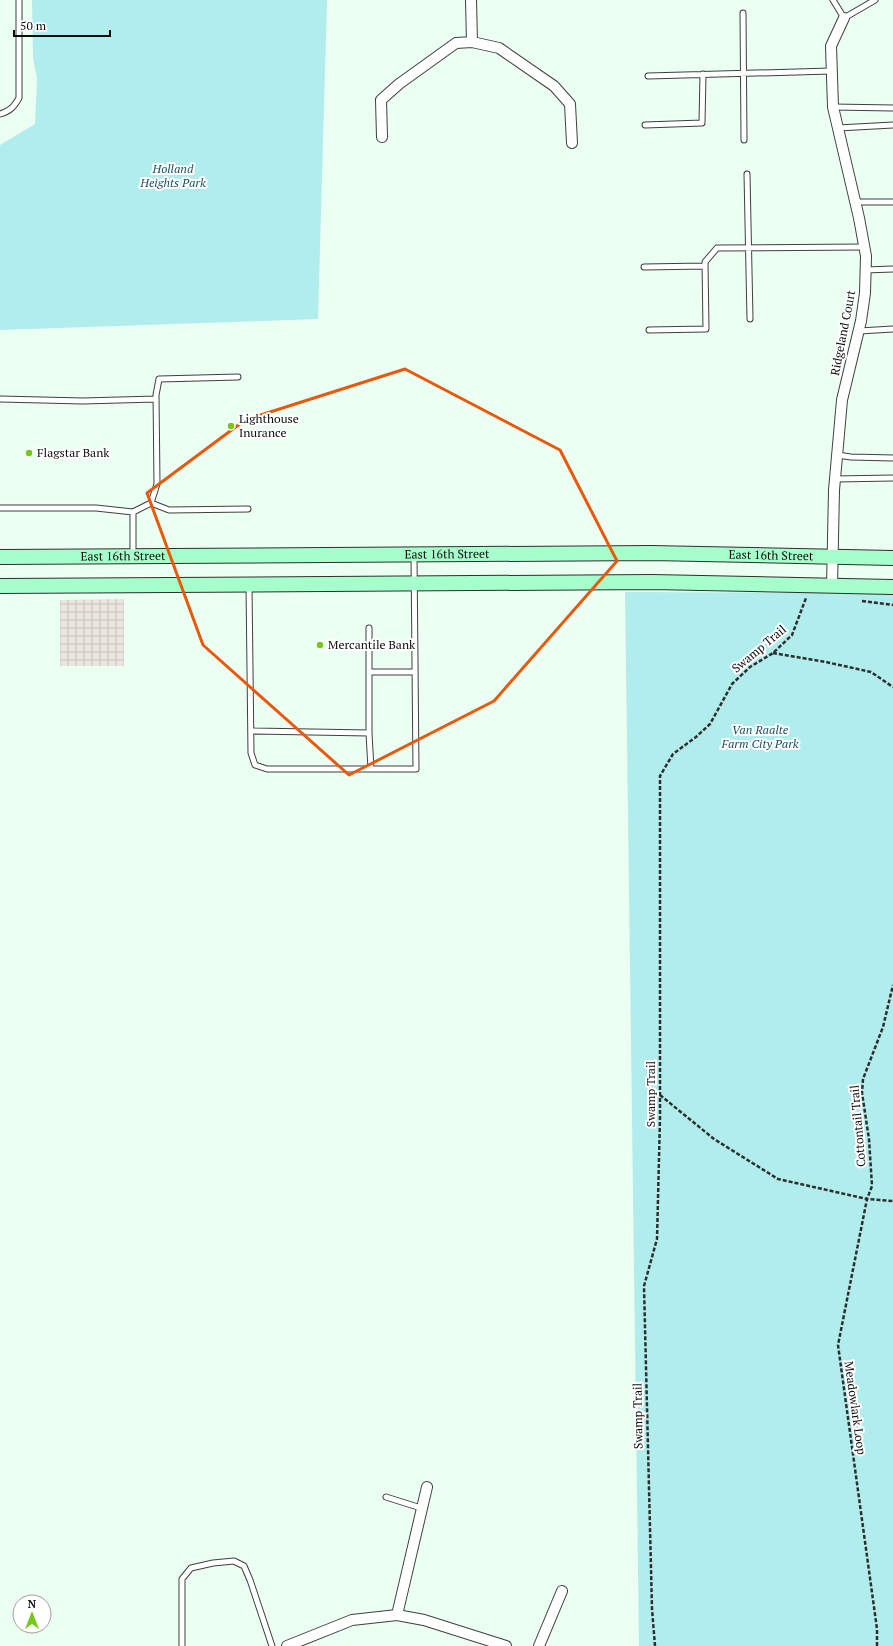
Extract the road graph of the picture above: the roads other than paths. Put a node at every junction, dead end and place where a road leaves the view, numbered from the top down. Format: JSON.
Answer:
{"nodes":[{"id":1,"x":19,"y":0,"type":"edge"},
{"id":2,"x":471,"y":0,"type":"edge"},
{"id":3,"x":833,"y":0,"type":"edge"},
{"id":4,"x":875,"y":0,"type":"edge"},
{"id":5,"x":743,"y":13,"type":"dead end"},
{"id":6,"x":844,"y":18,"type":"junction"},
{"id":7,"x":472,"y":42,"type":"junction"},
{"id":8,"x":831,"y":71,"type":"junction"},
{"id":9,"x":744,"y":73,"type":"junction"},
{"id":10,"x":703,"y":74,"type":"junction"},
{"id":11,"x":648,"y":76,"type":"dead end"},
{"id":12,"x":833,"y":106,"type":"junction"},
{"id":13,"x":893,"y":108,"type":"edge"},
{"id":14,"x":0,"y":114,"type":"edge"},
{"id":15,"x":645,"y":125,"type":"dead end"},
{"id":16,"x":893,"y":125,"type":"edge"},
{"id":17,"x":837,"y":128,"type":"junction"},
{"id":18,"x":382,"y":137,"type":"dead end"},
{"id":19,"x":744,"y":140,"type":"dead end"},
{"id":20,"x":572,"y":143,"type":"dead end"},
{"id":21,"x":747,"y":174,"type":"dead end"},
{"id":22,"x":856,"y":202,"type":"junction"},
{"id":23,"x":893,"y":202,"type":"edge"},
{"id":24,"x":749,"y":247,"type":"junction"},
{"id":25,"x":864,"y":247,"type":"junction"},
{"id":26,"x":705,"y":266,"type":"junction"},
{"id":27,"x":644,"y":267,"type":"dead end"},
{"id":28,"x":893,"y":269,"type":"edge"},
{"id":29,"x":865,"y":270,"type":"junction"},
{"id":30,"x":750,"y":319,"type":"dead end"},
{"id":31,"x":893,"y":329,"type":"edge"},
{"id":32,"x":649,"y":330,"type":"dead end"},
{"id":33,"x":859,"y":331,"type":"junction"},
{"id":34,"x":238,"y":377,"type":"dead end"},
{"id":35,"x":0,"y":399,"type":"edge"},
{"id":36,"x":156,"y":400,"type":"junction"},
{"id":37,"x":837,"y":455,"type":"junction"},
{"id":38,"x":893,"y":458,"type":"edge"},
{"id":39,"x":893,"y":478,"type":"edge"},
{"id":40,"x":835,"y":479,"type":"junction"},
{"id":41,"x":151,"y":504,"type":"junction"},
{"id":42,"x":0,"y":508,"type":"edge"},
{"id":43,"x":248,"y":509,"type":"dead end"},
{"id":44,"x":133,"y":512,"type":"junction"},
{"id":45,"x":414,"y":554,"type":"junction"},
{"id":46,"x":0,"y":557,"type":"edge"},
{"id":47,"x":133,"y":557,"type":"junction"},
{"id":48,"x":832,"y":558,"type":"junction"},
{"id":49,"x":893,"y":558,"type":"edge"},
{"id":50,"x":414,"y":584,"type":"junction"},
{"id":51,"x":249,"y":585,"type":"junction"},
{"id":52,"x":0,"y":586,"type":"edge"},
{"id":53,"x":832,"y":587,"type":"junction"},
{"id":54,"x":893,"y":587,"type":"edge"},
{"id":55,"x":369,"y":628,"type":"dead end"},
{"id":56,"x":369,"y":672,"type":"junction"},
{"id":57,"x":415,"y":672,"type":"junction"},
{"id":58,"x":251,"y":731,"type":"junction"},
{"id":59,"x":369,"y":732,"type":"junction"},
{"id":60,"x":371,"y":769,"type":"junction"},
{"id":61,"x":427,"y":1487,"type":"dead end"},
{"id":62,"x":386,"y":1497,"type":"dead end"},
{"id":63,"x":421,"y":1508,"type":"junction"},
{"id":64,"x":562,"y":1591,"type":"dead end"},
{"id":65,"x":397,"y":1615,"type":"junction"},
{"id":66,"x":182,"y":1646,"type":"edge"},
{"id":67,"x":272,"y":1646,"type":"edge"},
{"id":68,"x":287,"y":1646,"type":"edge"},
{"id":69,"x":506,"y":1646,"type":"edge"},
{"id":70,"x":539,"y":1646,"type":"edge"}],
"edges":[{"from":1,"to":14,"type":"lane"},
{"from":2,"to":7,"type":"street"},
{"from":3,"to":6,"type":"lane"},
{"from":4,"to":6,"type":"lane"},
{"from":5,"to":9,"type":"lane"},
{"from":6,"to":8,"type":"street","name":"Ridgeland Court"},
{"from":7,"to":18,"type":"street"},
{"from":7,"to":20,"type":"street"},
{"from":8,"to":9,"type":"lane"},
{"from":8,"to":12,"type":"street","name":"Ridgeland Court"},
{"from":9,"to":10,"type":"lane"},
{"from":9,"to":19,"type":"lane"},
{"from":10,"to":11,"type":"lane"},
{"from":10,"to":15,"type":"lane"},
{"from":12,"to":13,"type":"lane"},
{"from":12,"to":17,"type":"street","name":"Ridgeland Court"},
{"from":16,"to":17,"type":"lane"},
{"from":17,"to":22,"type":"street","name":"Ridgeland Court"},
{"from":21,"to":24,"type":"lane"},
{"from":22,"to":23,"type":"lane"},
{"from":22,"to":25,"type":"street","name":"Ridgeland Court"},
{"from":24,"to":25,"type":"lane"},
{"from":24,"to":26,"type":"lane"},
{"from":24,"to":30,"type":"lane"},
{"from":25,"to":29,"type":"street","name":"Ridgeland Court"},
{"from":26,"to":27,"type":"lane"},
{"from":26,"to":32,"type":"lane"},
{"from":28,"to":29,"type":"lane"},
{"from":29,"to":33,"type":"street","name":"Ridgeland Court"},
{"from":31,"to":33,"type":"lane"},
{"from":33,"to":37,"type":"street","name":"Ridgeland Court"},
{"from":34,"to":36,"type":"lane"},
{"from":35,"to":36,"type":"lane"},
{"from":36,"to":41,"type":"lane"},
{"from":37,"to":38,"type":"lane"},
{"from":37,"to":40,"type":"street","name":"Ridgeland Court"},
{"from":39,"to":40,"type":"lane"},
{"from":40,"to":48,"type":"street","name":"Ridgeland Court"},
{"from":41,"to":43,"type":"lane"},
{"from":41,"to":44,"type":"lane"},
{"from":42,"to":44,"type":"lane"},
{"from":44,"to":47,"type":"lane"},
{"from":45,"to":47,"type":"main road","name":"East 16th Street"},
{"from":45,"to":48,"type":"main road","name":"East 16th Street"},
{"from":45,"to":50,"type":"lane"},
{"from":46,"to":47,"type":"main road","name":"East 16th Street"},
{"from":48,"to":49,"type":"main road","name":"East 16th Street"},
{"from":48,"to":53,"type":"street","name":"Ridgeland Court"},
{"from":50,"to":51,"type":"main road"},
{"from":50,"to":53,"type":"main road"},
{"from":50,"to":57,"type":"lane"},
{"from":51,"to":52,"type":"main road"},
{"from":51,"to":58,"type":"lane"},
{"from":53,"to":54,"type":"main road"},
{"from":55,"to":56,"type":"lane"},
{"from":56,"to":57,"type":"lane"},
{"from":56,"to":59,"type":"lane"},
{"from":57,"to":60,"type":"lane"},
{"from":58,"to":59,"type":"lane"},
{"from":58,"to":60,"type":"lane"},
{"from":59,"to":60,"type":"lane"},
{"from":61,"to":63,"type":"street"},
{"from":62,"to":63,"type":"lane"},
{"from":63,"to":65,"type":"street"},
{"from":64,"to":70,"type":"street"},
{"from":65,"to":68,"type":"street"},
{"from":65,"to":69,"type":"street"},
{"from":66,"to":67,"type":"lane"}]}
